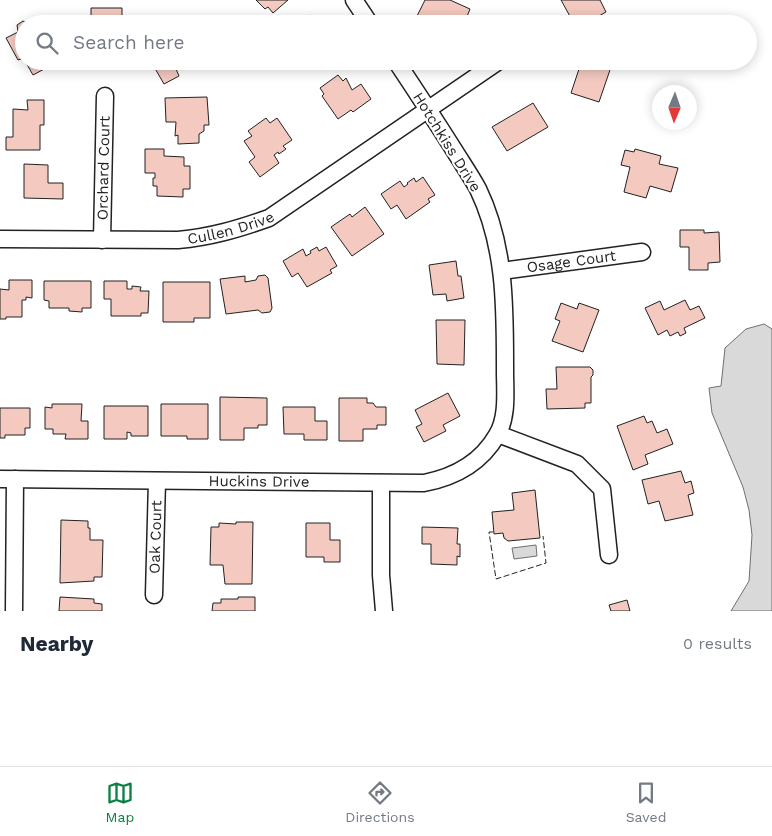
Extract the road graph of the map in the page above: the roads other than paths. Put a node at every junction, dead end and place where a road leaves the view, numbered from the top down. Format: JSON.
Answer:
{"nodes":[{"id":1,"x":354,"y":0,"type":"edge"},
{"id":2,"x":364,"y":15,"type":"edge"},
{"id":3,"x":402,"y":70,"type":"edge"},
{"id":4,"x":486,"y":70,"type":"edge"},
{"id":5,"x":104,"y":96,"type":"dead end"},
{"id":6,"x":428,"y":109,"type":"junction"},
{"id":7,"x":0,"y":239,"type":"edge"},
{"id":8,"x":102,"y":240,"type":"junction"},
{"id":9,"x":642,"y":252,"type":"dead end"},
{"id":10,"x":502,"y":271,"type":"junction"},
{"id":11,"x":498,"y":434,"type":"junction"},
{"id":12,"x":8,"y":479,"type":"edge"},
{"id":13,"x":157,"y":481,"type":"junction"},
{"id":14,"x":381,"y":483,"type":"junction"},
{"id":15,"x":609,"y":555,"type":"dead end"},
{"id":16,"x":154,"y":596,"type":"dead end"},
{"id":17,"x":14,"y":611,"type":"edge"},
{"id":18,"x":384,"y":611,"type":"edge"}],
"edges":[{"from":1,"to":2,"type":"street"},
{"from":3,"to":6,"type":"street","name":"Hotchkiss Drive"},
{"from":4,"to":6,"type":"street","name":"Cullen Drive"},
{"from":5,"to":8,"type":"street","name":"Orchard Court"},
{"from":6,"to":8,"type":"street","name":"Cullen Drive"},
{"from":6,"to":10,"type":"street","name":"Hotchkiss Drive"},
{"from":7,"to":8,"type":"street","name":"Cullen Drive"},
{"from":9,"to":10,"type":"street","name":"Osage Court"},
{"from":10,"to":11,"type":"street","name":"Hotchkiss Drive"},
{"from":11,"to":14,"type":"street","name":"Huckins Drive"},
{"from":11,"to":15,"type":"street"},
{"from":12,"to":13,"type":"street","name":"Huckins Drive"},
{"from":12,"to":17,"type":"street"},
{"from":13,"to":14,"type":"street","name":"Huckins Drive"},
{"from":13,"to":16,"type":"street","name":"Oak Court"},
{"from":14,"to":18,"type":"street"}]}
